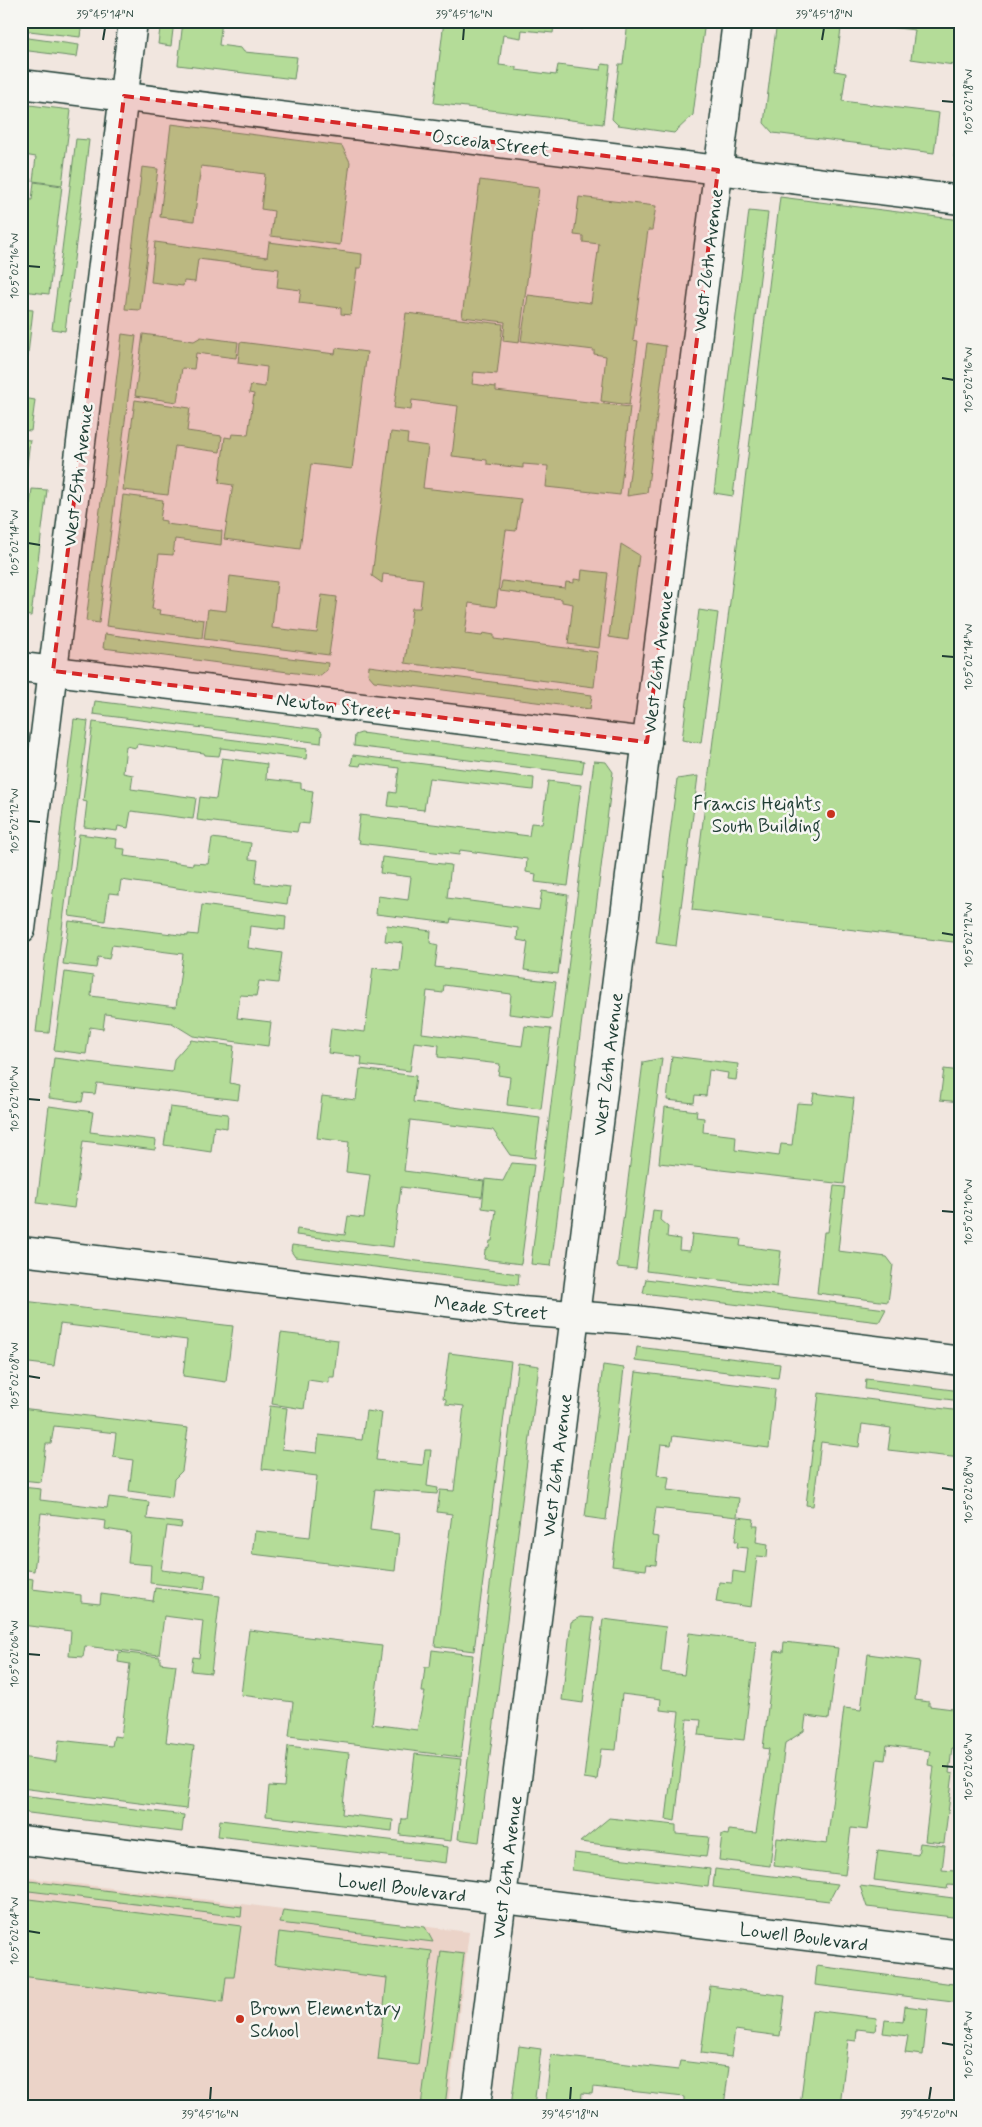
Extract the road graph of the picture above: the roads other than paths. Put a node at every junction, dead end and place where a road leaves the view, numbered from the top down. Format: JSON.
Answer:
{"nodes":[{"id":1,"x":133,"y":21,"type":"edge"},
{"id":2,"x":737,"y":21,"type":"edge"},
{"id":3,"x":21,"y":84,"type":"edge"},
{"id":4,"x":124,"y":96,"type":"junction"},
{"id":5,"x":718,"y":170,"type":"junction"},
{"id":6,"x":961,"y":200,"type":"edge"},
{"id":7,"x":21,"y":667,"type":"edge"},
{"id":8,"x":53,"y":670,"type":"junction"},
{"id":9,"x":647,"y":742,"type":"junction"},
{"id":10,"x":21,"y":929,"type":"edge"},
{"id":11,"x":21,"y":1251,"type":"edge"},
{"id":12,"x":575,"y":1315,"type":"junction"},
{"id":13,"x":961,"y":1360,"type":"edge"},
{"id":14,"x":21,"y":1840,"type":"edge"},
{"id":15,"x":502,"y":1899,"type":"junction"},
{"id":16,"x":961,"y":1955,"type":"edge"},
{"id":17,"x":476,"y":2106,"type":"edge"}],
"edges":[{"from":1,"to":4,"type":"street","name":"West 25th Avenue"},
{"from":2,"to":5,"type":"street","name":"West 26th Avenue"},
{"from":3,"to":4,"type":"street","name":"Osceola Street"},
{"from":4,"to":5,"type":"street","name":"Osceola Street"},
{"from":4,"to":8,"type":"street","name":"West 25th Avenue"},
{"from":5,"to":6,"type":"street","name":"Osceola Street"},
{"from":5,"to":9,"type":"street","name":"West 26th Avenue"},
{"from":7,"to":8,"type":"street","name":"Newton Street"},
{"from":8,"to":9,"type":"street","name":"Newton Street"},
{"from":8,"to":10,"type":"street","name":"West 25th Avenue"},
{"from":9,"to":12,"type":"street","name":"West 26th Avenue"},
{"from":11,"to":12,"type":"street","name":"Meade Street"},
{"from":12,"to":13,"type":"street","name":"Meade Street"},
{"from":12,"to":15,"type":"street","name":"West 26th Avenue"},
{"from":14,"to":15,"type":"street","name":"Lowell Boulevard"},
{"from":15,"to":16,"type":"street","name":"Lowell Boulevard"},
{"from":15,"to":17,"type":"street","name":"West 26th Avenue"}]}
